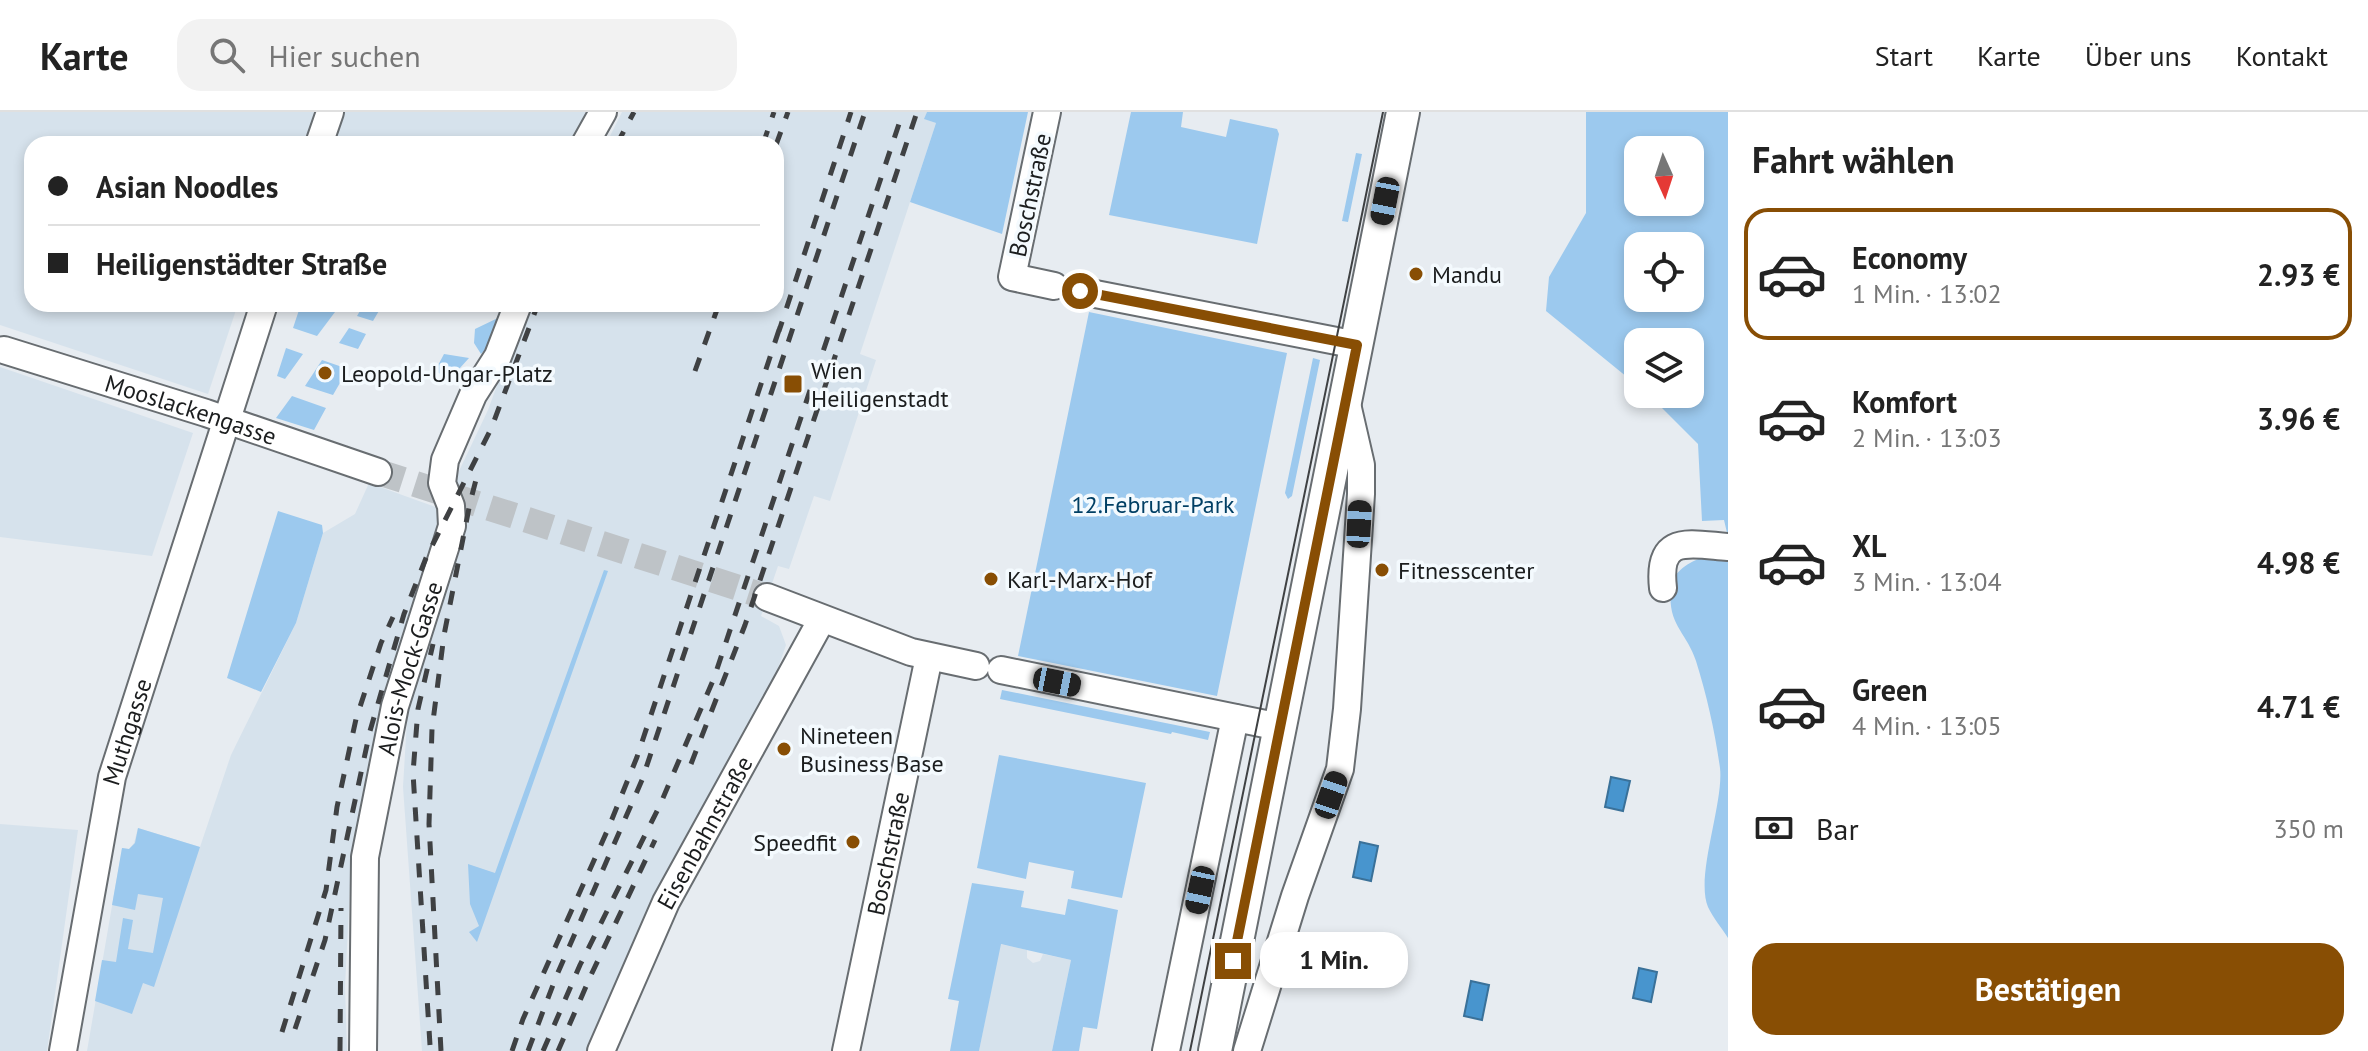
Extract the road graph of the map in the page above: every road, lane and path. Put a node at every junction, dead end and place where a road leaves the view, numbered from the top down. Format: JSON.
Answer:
{"nodes":[{"id":1,"x":330,"y":112,"type":"edge"},
{"id":2,"x":603,"y":112,"type":"edge"},
{"id":3,"x":1047,"y":112,"type":"edge"},
{"id":4,"x":1403,"y":112,"type":"edge"},
{"id":5,"x":322,"y":136,"type":"edge"},
{"id":6,"x":590,"y":136,"type":"edge"},
{"id":7,"x":1054,"y":286,"type":"dead end"},
{"id":8,"x":1080,"y":291,"type":"dead end"},
{"id":9,"x":261,"y":312,"type":"edge"},
{"id":10,"x":515,"y":312,"type":"edge"},
{"id":11,"x":1357,"y":345,"type":"junction"},
{"id":12,"x":4,"y":350,"type":"dead end"},
{"id":13,"x":1347,"y":401,"type":"junction"},
{"id":14,"x":227,"y":420,"type":"junction"},
{"id":15,"x":378,"y":472,"type":"tunnel mouth"},
{"id":16,"x":1728,"y":547,"type":"edge"},
{"id":17,"x":1663,"y":588,"type":"dead end"},
{"id":18,"x":767,"y":597,"type":"tunnel mouth"},
{"id":19,"x":822,"y":619,"type":"junction"},
{"id":20,"x":929,"y":657,"type":"junction"},
{"id":21,"x":1235,"y":718,"type":"junction"},
{"id":22,"x":1280,"y":727,"type":"junction"},
{"id":23,"x":63,"y":1051,"type":"edge"},
{"id":24,"x":363,"y":1051,"type":"edge"},
{"id":25,"x":601,"y":1051,"type":"edge"},
{"id":26,"x":846,"y":1051,"type":"edge"},
{"id":27,"x":1166,"y":1051,"type":"edge"},
{"id":28,"x":1215,"y":1051,"type":"edge"},
{"id":29,"x":1247,"y":1051,"type":"edge"}],
"edges":[{"from":1,"to":5,"type":"street"},
{"from":2,"to":6,"type":"street"},
{"from":3,"to":7,"type":"street","name":"Boschstraße"},
{"from":4,"to":11,"type":"main road"},
{"from":8,"to":11,"type":"street"},
{"from":9,"to":14,"type":"street"},
{"from":10,"to":24,"type":"street","name":"Alois-Mock-Gasse"},
{"from":11,"to":13,"type":"main road"},
{"from":12,"to":14,"type":"street","name":"Mooslackengasse"},
{"from":13,"to":22,"type":"main road"},
{"from":13,"to":29,"type":"street"},
{"from":14,"to":15,"type":"street","name":"Mooslackengasse"},
{"from":14,"to":23,"type":"street","name":"Muthgasse"},
{"from":16,"to":17,"type":"street"},
{"from":18,"to":19,"type":"street"},
{"from":19,"to":20,"type":"street"},
{"from":19,"to":25,"type":"street","name":"Eisenbahnstraße"},
{"from":20,"to":21,"type":"street"},
{"from":20,"to":26,"type":"street","name":"Boschstraße"},
{"from":21,"to":22,"type":"street"},
{"from":21,"to":27,"type":"street"},
{"from":22,"to":28,"type":"main road"}]}
